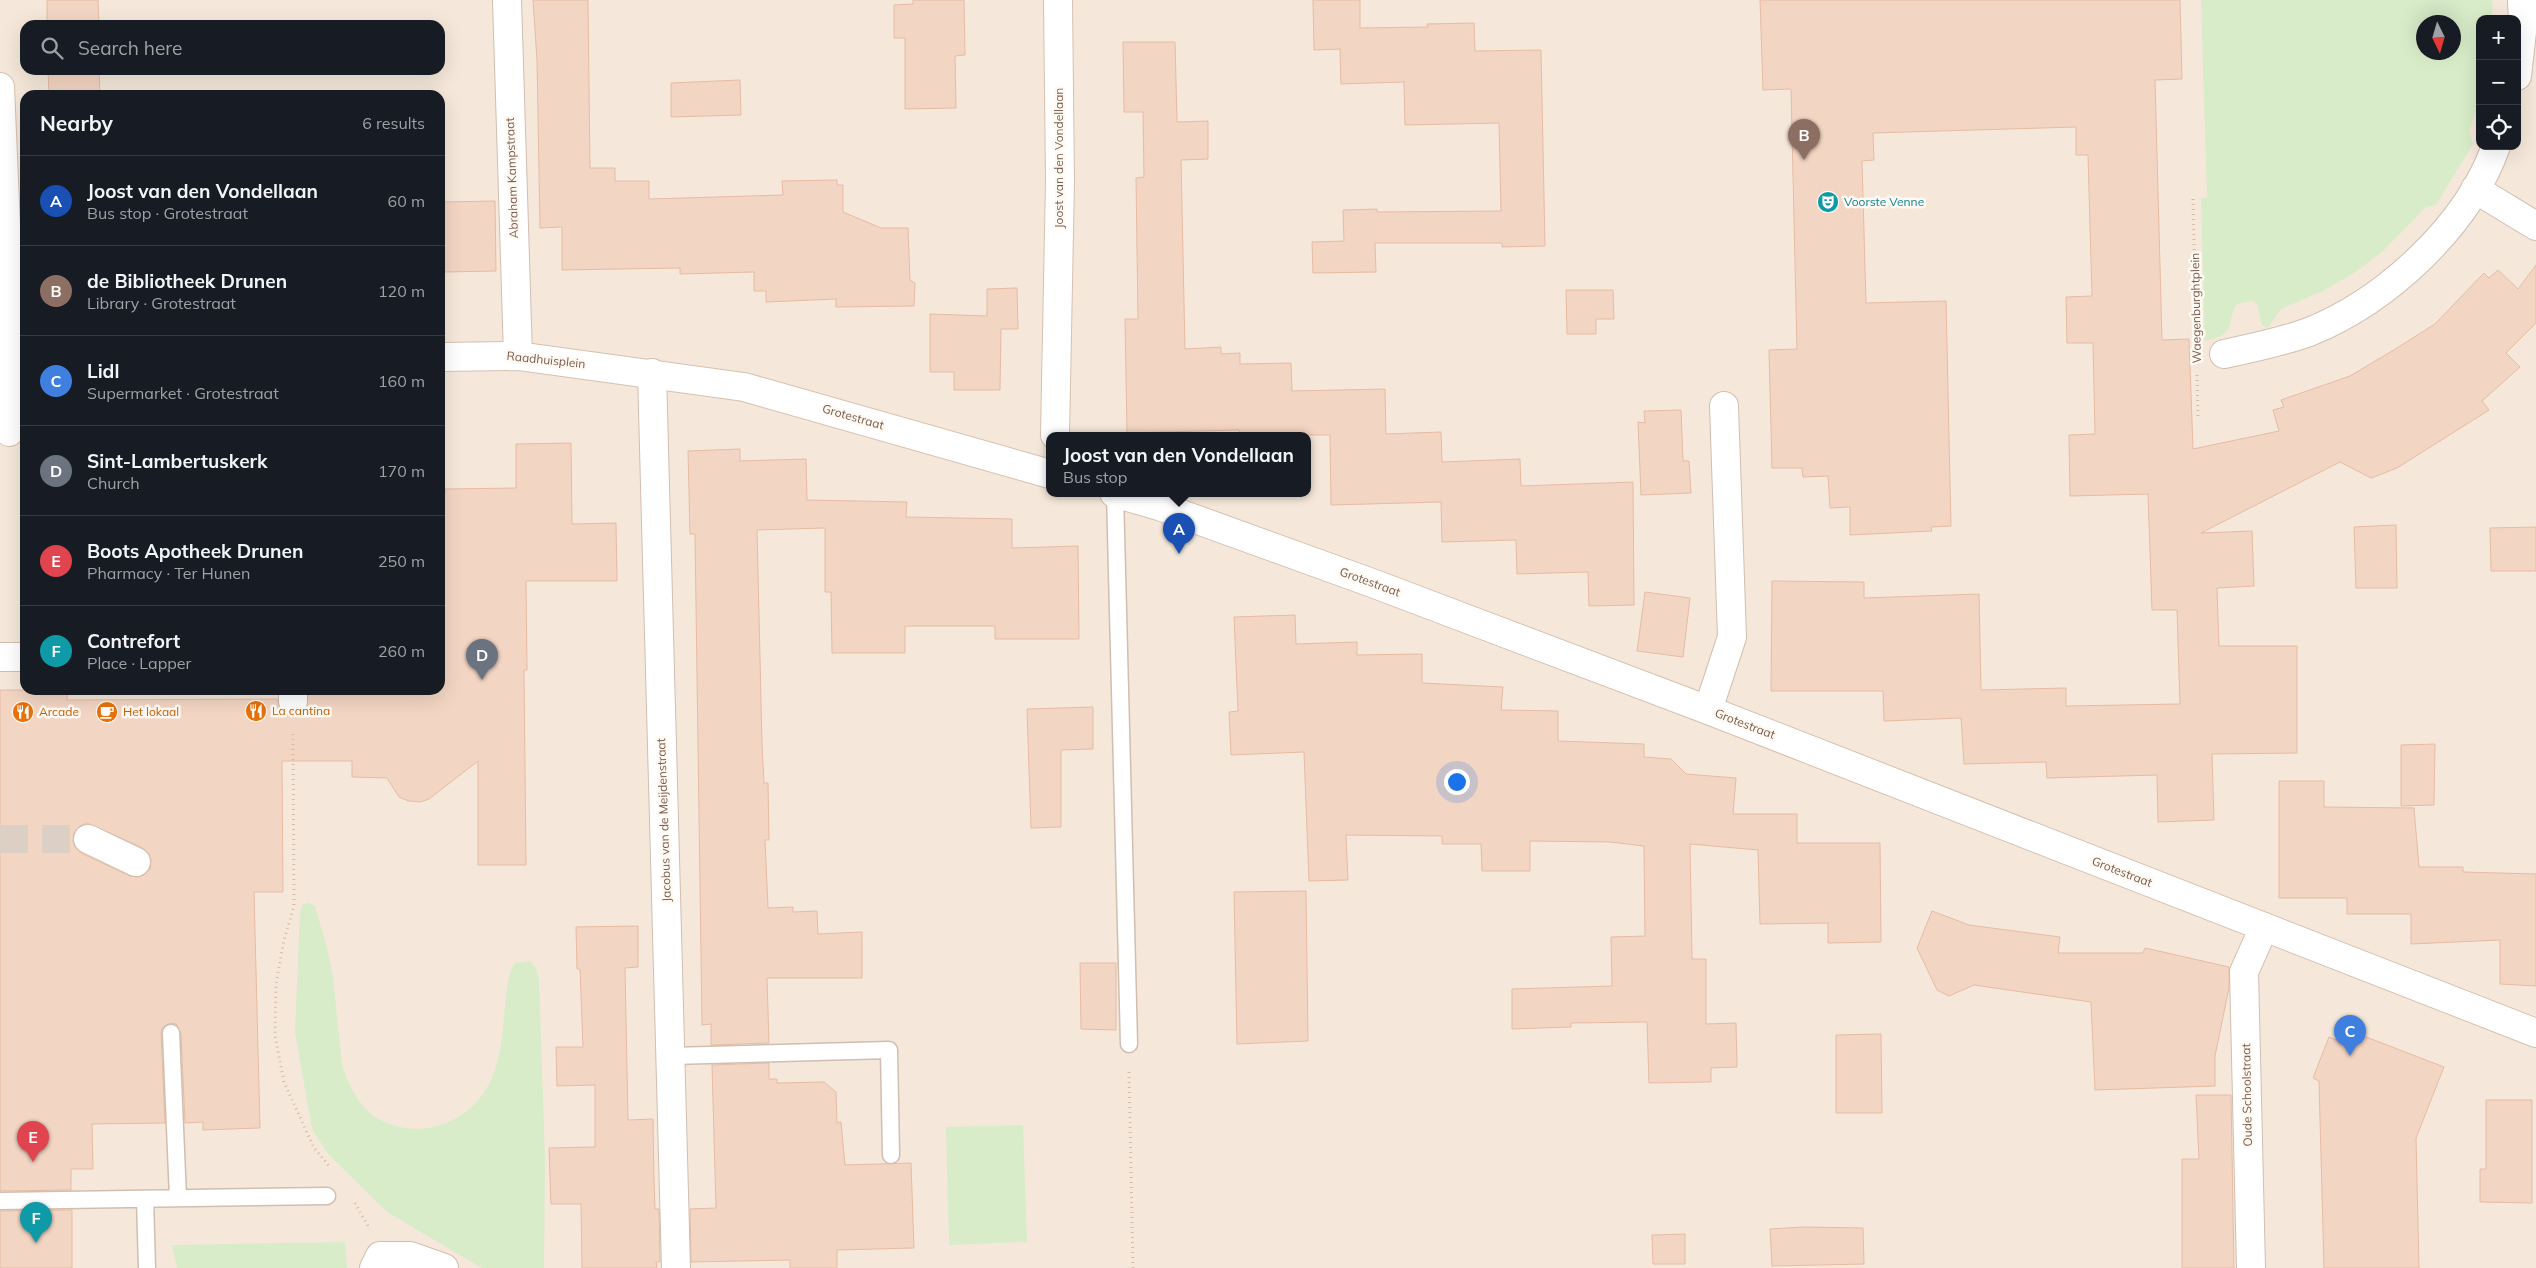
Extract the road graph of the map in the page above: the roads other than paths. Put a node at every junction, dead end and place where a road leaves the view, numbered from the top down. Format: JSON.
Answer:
{"nodes":[{"id":1,"x":507,"y":0,"type":"edge"},
{"id":2,"x":1058,"y":0,"type":"edge"},
{"id":3,"x":2522,"y":0,"type":"edge"},
{"id":4,"x":2519,"y":60,"type":"edge"},
{"id":5,"x":0,"y":87,"type":"edge"},
{"id":6,"x":2494,"y":150,"type":"edge"},
{"id":7,"x":2475,"y":189,"type":"junction"},
{"id":8,"x":2536,"y":226,"type":"edge"},
{"id":9,"x":2224,"y":354,"type":"dead end"},
{"id":10,"x":518,"y":356,"type":"junction"},
{"id":11,"x":445,"y":357,"type":"edge"},
{"id":12,"x":652,"y":373,"type":"junction"},
{"id":13,"x":1724,"y":406,"type":"dead end"},
{"id":14,"x":11,"y":431,"type":"edge"},
{"id":15,"x":1055,"y":432,"type":"edge"},
{"id":16,"x":1046,"y":473,"type":"edge"},
{"id":17,"x":1114,"y":497,"type":"edge"},
{"id":18,"x":1128,"y":497,"type":"edge"},
{"id":19,"x":0,"y":657,"type":"edge"},
{"id":20,"x":20,"y":657,"type":"edge"},
{"id":21,"x":1708,"y":710,"type":"junction"},
{"id":22,"x":88,"y":839,"type":"tunnel mouth"},
{"id":23,"x":136,"y":862,"type":"dead end"},
{"id":24,"x":2264,"y":927,"type":"junction"},
{"id":25,"x":171,"y":1033,"type":"dead end"},
{"id":26,"x":2536,"y":1033,"type":"edge"},
{"id":27,"x":1129,"y":1044,"type":"road end"},
{"id":28,"x":671,"y":1056,"type":"junction"},
{"id":29,"x":891,"y":1155,"type":"dead end"},
{"id":30,"x":327,"y":1196,"type":"dead end"},
{"id":31,"x":178,"y":1198,"type":"junction"},
{"id":32,"x":145,"y":1199,"type":"junction"},
{"id":33,"x":0,"y":1201,"type":"edge"},
{"id":34,"x":377,"y":1262,"type":"edge"},
{"id":35,"x":147,"y":1268,"type":"edge"},
{"id":36,"x":444,"y":1268,"type":"edge"},
{"id":37,"x":676,"y":1268,"type":"edge"},
{"id":38,"x":2251,"y":1268,"type":"edge"}],
"edges":[{"from":1,"to":10,"type":"street","name":"Abraham Kampstraat"},
{"from":2,"to":15,"type":"street","name":"Joost van den Vondellaan"},
{"from":3,"to":4,"type":"street"},
{"from":5,"to":14,"type":"street"},
{"from":6,"to":7,"type":"street"},
{"from":7,"to":8,"type":"street"},
{"from":7,"to":9,"type":"street"},
{"from":10,"to":11,"type":"street","name":"Raadhuisplein"},
{"from":10,"to":12,"type":"street","name":"Raadhuisplein"},
{"from":12,"to":16,"type":"street","name":"Grotestraat"},
{"from":12,"to":28,"type":"street","name":"Jacobus van de Meijdenstraat"},
{"from":13,"to":21,"type":"street","name":"Grotestraat"},
{"from":17,"to":27,"type":"lane"},
{"from":18,"to":21,"type":"street","name":"Grotestraat"},
{"from":19,"to":20,"type":"street"},
{"from":21,"to":24,"type":"street","name":"Grotestraat"},
{"from":22,"to":23,"type":"street"},
{"from":24,"to":26,"type":"street","name":"Grotestraat"},
{"from":24,"to":38,"type":"street","name":"Oude Schoolstraat"},
{"from":25,"to":31,"type":"lane"},
{"from":28,"to":29,"type":"lane"},
{"from":28,"to":37,"type":"street","name":"Jacobus van de Meijdenstraat"},
{"from":30,"to":31,"type":"lane"},
{"from":31,"to":32,"type":"lane"},
{"from":32,"to":33,"type":"lane"},
{"from":32,"to":35,"type":"lane"},
{"from":34,"to":36,"type":"street"}]}
